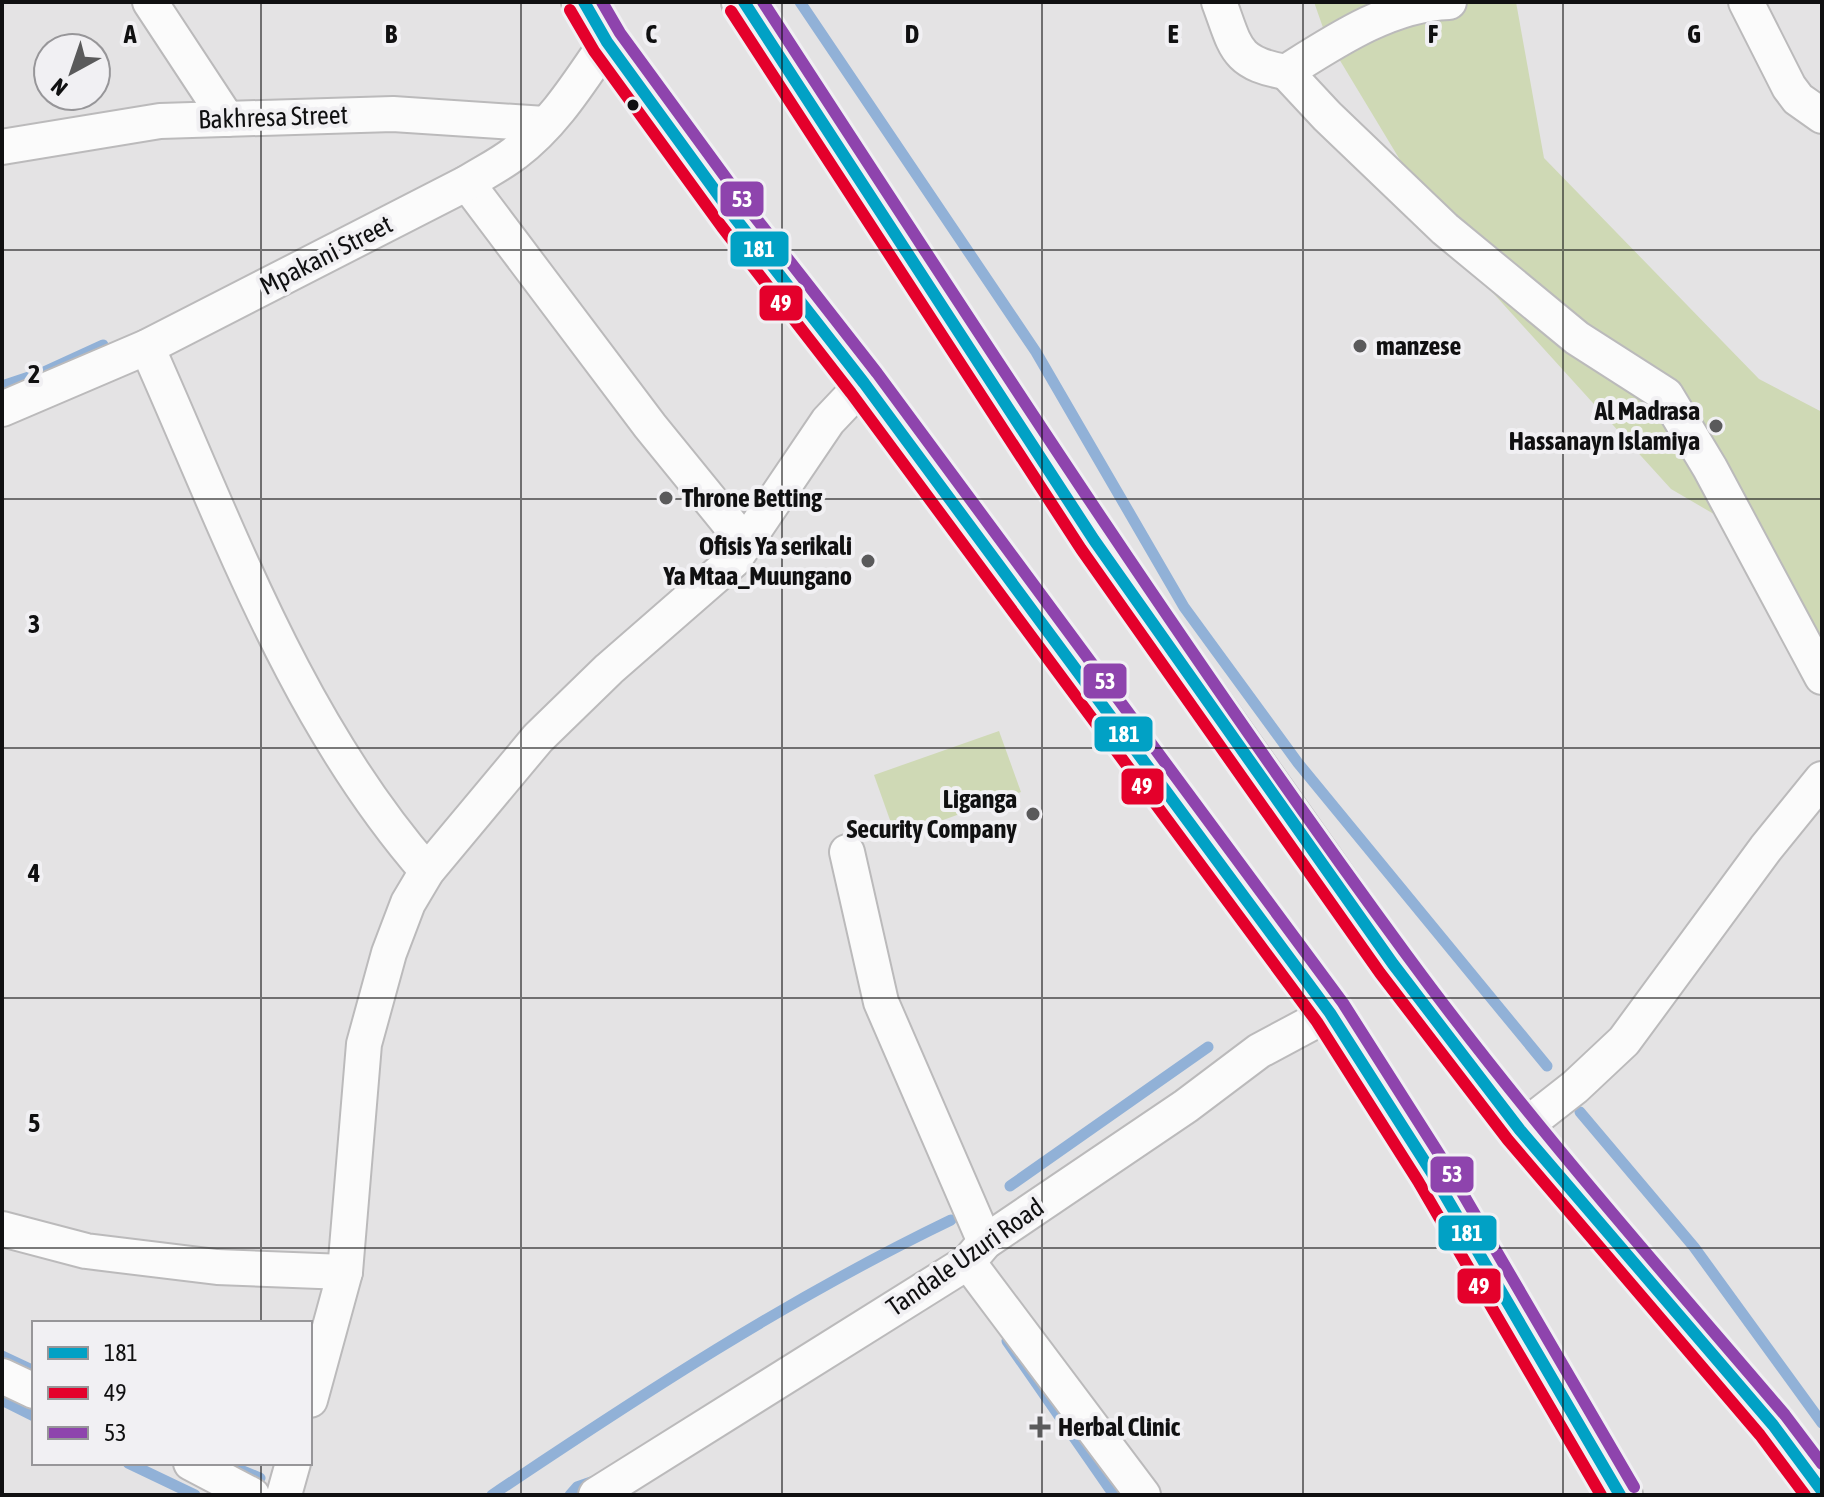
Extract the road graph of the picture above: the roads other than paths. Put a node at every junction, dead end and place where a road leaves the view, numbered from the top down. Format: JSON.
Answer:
{"nodes":[{"id":1,"x":150,"y":2,"type":"edge"},
{"id":2,"x":584,"y":2,"type":"edge"},
{"id":3,"x":744,"y":2,"type":"edge"},
{"id":4,"x":1219,"y":2,"type":"edge"},
{"id":5,"x":1449,"y":2,"type":"edge"},
{"id":6,"x":1746,"y":2,"type":"edge"},
{"id":7,"x":607,"y":42,"type":"junction"},
{"id":8,"x":1286,"y":72,"type":"junction"},
{"id":9,"x":1822,"y":116,"type":"edge"},
{"id":10,"x":227,"y":119,"type":"junction"},
{"id":11,"x":545,"y":124,"type":"junction"},
{"id":12,"x":2,"y":147,"type":"edge"},
{"id":13,"x":467,"y":183,"type":"junction"},
{"id":14,"x":147,"y":347,"type":"junction"},
{"id":15,"x":864,"y":383,"type":"junction"},
{"id":16,"x":2,"y":409,"type":"edge"},
{"id":17,"x":746,"y":544,"type":"junction"},
{"id":18,"x":1822,"y":677,"type":"edge"},
{"id":19,"x":1822,"y":779,"type":"edge"},
{"id":20,"x":847,"y":852,"type":"dead end"},
{"id":21,"x":427,"y":871,"type":"junction"},
{"id":22,"x":1330,"y":1013,"type":"junction"},
{"id":23,"x":1520,"y":1130,"type":"junction"},
{"id":24,"x":2,"y":1229,"type":"edge"},
{"id":25,"x":976,"y":1252,"type":"junction"},
{"id":26,"x":345,"y":1272,"type":"junction"},
{"id":27,"x":2,"y":1376,"type":"edge"},
{"id":28,"x":32,"y":1390,"type":"edge"},
{"id":29,"x":312,"y":1393,"type":"edge"},
{"id":30,"x":195,"y":1465,"type":"edge"},
{"id":31,"x":292,"y":1465,"type":"edge"},
{"id":32,"x":1822,"y":1491,"type":"edge"},
{"id":33,"x":252,"y":1495,"type":"edge"},
{"id":34,"x":284,"y":1495,"type":"edge"},
{"id":35,"x":596,"y":1495,"type":"edge"},
{"id":36,"x":1143,"y":1495,"type":"edge"},
{"id":37,"x":1620,"y":1495,"type":"edge"}],
"edges":[{"from":1,"to":10,"type":"street"},
{"from":2,"to":7,"type":"highway"},
{"from":3,"to":23,"type":"highway"},
{"from":4,"to":8,"type":"street"},
{"from":5,"to":8,"type":"street"},
{"from":6,"to":9,"type":"street"},
{"from":7,"to":11,"type":"street","name":"Mpakani Street"},
{"from":7,"to":15,"type":"highway"},
{"from":8,"to":18,"type":"street"},
{"from":10,"to":11,"type":"street","name":"Bakhresa Street"},
{"from":10,"to":12,"type":"street","name":"Bakhresa Street"},
{"from":11,"to":13,"type":"street","name":"Mpakani Street"},
{"from":13,"to":14,"type":"street","name":"Mpakani Street"},
{"from":13,"to":17,"type":"street"},
{"from":14,"to":16,"type":"street","name":"Mpakani Street"},
{"from":14,"to":21,"type":"street"},
{"from":15,"to":17,"type":"street"},
{"from":15,"to":22,"type":"highway"},
{"from":17,"to":21,"type":"street"},
{"from":19,"to":23,"type":"street"},
{"from":20,"to":25,"type":"street"},
{"from":21,"to":26,"type":"street"},
{"from":22,"to":25,"type":"street","name":"Tandale Uzuri Road"},
{"from":22,"to":37,"type":"highway"},
{"from":23,"to":32,"type":"highway"},
{"from":24,"to":26,"type":"street"},
{"from":25,"to":35,"type":"street","name":"Tandale Uzuri Road"},
{"from":25,"to":36,"type":"street"},
{"from":26,"to":29,"type":"street"},
{"from":27,"to":28,"type":"street"},
{"from":30,"to":33,"type":"street"},
{"from":31,"to":34,"type":"street"}]}
